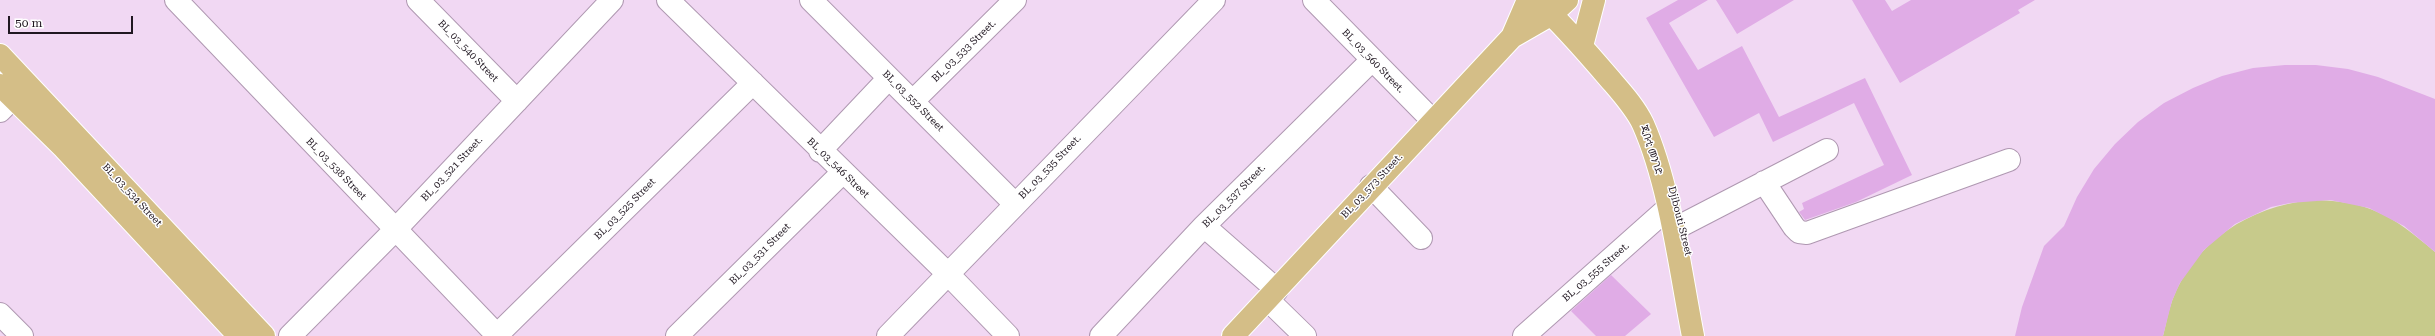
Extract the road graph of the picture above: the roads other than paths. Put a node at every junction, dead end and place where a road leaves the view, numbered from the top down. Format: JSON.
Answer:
{"nodes":[{"id":1,"x":176,"y":0,"type":"edge"},
{"id":2,"x":418,"y":0,"type":"edge"},
{"id":3,"x":612,"y":0,"type":"edge"},
{"id":4,"x":668,"y":0,"type":"edge"},
{"id":5,"x":810,"y":0,"type":"edge"},
{"id":6,"x":1214,"y":0,"type":"edge"},
{"id":7,"x":1314,"y":0,"type":"edge"},
{"id":8,"x":1528,"y":0,"type":"edge"},
{"id":9,"x":1594,"y":0,"type":"edge"},
{"id":10,"x":1554,"y":4,"type":"edge"},
{"id":11,"x":1002,"y":5,"type":"edge"},
{"id":12,"x":1512,"y":37,"type":"junction"},
{"id":13,"x":1584,"y":39,"type":"junction"},
{"id":14,"x":0,"y":55,"type":"edge"},
{"id":15,"x":1372,"y":60,"type":"junction"},
{"id":16,"x":889,"y":78,"type":"junction"},
{"id":17,"x":752,"y":83,"type":"junction"},
{"id":18,"x":4,"y":98,"type":"edge"},
{"id":19,"x":517,"y":101,"type":"junction"},
{"id":20,"x":913,"y":101,"type":"junction"},
{"id":21,"x":1433,"y":121,"type":"junction"},
{"id":22,"x":1827,"y":150,"type":"dead end"},
{"id":23,"x":820,"y":151,"type":"junction"},
{"id":24,"x":2009,"y":160,"type":"dead end"},
{"id":25,"x":842,"y":173,"type":"junction"},
{"id":26,"x":1764,"y":182,"type":"junction"},
{"id":27,"x":1371,"y":186,"type":"junction"},
{"id":28,"x":1015,"y":204,"type":"junction"},
{"id":29,"x":1668,"y":208,"type":"junction"},
{"id":30,"x":1682,"y":225,"type":"junction"},
{"id":31,"x":1204,"y":226,"type":"junction"},
{"id":32,"x":396,"y":230,"type":"junction"},
{"id":33,"x":1421,"y":238,"type":"dead end"},
{"id":34,"x":948,"y":274,"type":"junction"},
{"id":35,"x":1273,"y":295,"type":"junction"},
{"id":36,"x":0,"y":314,"type":"edge"},
{"id":37,"x":686,"y":333,"type":"edge"},
{"id":38,"x":22,"y":336,"type":"edge"},
{"id":39,"x":239,"y":336,"type":"edge"},
{"id":40,"x":264,"y":336,"type":"edge"},
{"id":41,"x":290,"y":336,"type":"edge"},
{"id":42,"x":498,"y":336,"type":"edge"},
{"id":43,"x":888,"y":336,"type":"edge"},
{"id":44,"x":1008,"y":336,"type":"edge"},
{"id":45,"x":1101,"y":336,"type":"edge"},
{"id":46,"x":1233,"y":336,"type":"edge"},
{"id":47,"x":1305,"y":336,"type":"edge"},
{"id":48,"x":1524,"y":336,"type":"edge"},
{"id":49,"x":1693,"y":336,"type":"edge"},
{"id":50,"x":1703,"y":336,"type":"edge"}],
"edges":[{"from":1,"to":32,"type":"street","name":"BL_03_538 Street"},
{"from":2,"to":19,"type":"street","name":"BL_03_540 Street"},
{"from":3,"to":19,"type":"street","name":"BL_03_521 Street."},
{"from":4,"to":17,"type":"street","name":"BL_03_546 Street"},
{"from":5,"to":16,"type":"street","name":"BL_03_552 Street"},
{"from":6,"to":28,"type":"street","name":"BL_03_535 Street."},
{"from":7,"to":15,"type":"street","name":"BL_03_560 Street."},
{"from":8,"to":12,"type":"main road"},
{"from":9,"to":13,"type":"main road"},
{"from":10,"to":12,"type":"main road"},
{"from":10,"to":13,"type":"main road","name":"ጂቡቲ መንገድ"},
{"from":11,"to":20,"type":"street","name":"BL_03_533 Street."},
{"from":12,"to":21,"type":"main road","name":"BL_03_573 Street."},
{"from":13,"to":29,"type":"main road","name":"ጂቡቲ መንገድ"},
{"from":13,"to":30,"type":"main road","name":"Djibouti Street"},
{"from":14,"to":40,"type":"main road","name":"BL_03_534 Street"},
{"from":15,"to":21,"type":"street","name":"BL_03_560 Street."},
{"from":15,"to":31,"type":"street","name":"BL_03_537 Street."},
{"from":16,"to":20,"type":"street","name":"BL_03_552 Street"},
{"from":16,"to":23,"type":"street"},
{"from":17,"to":23,"type":"street","name":"BL_03_546 Street"},
{"from":17,"to":42,"type":"street","name":"BL_03_525 Street"},
{"from":18,"to":39,"type":"main road","name":"BL_03_534 Street"},
{"from":19,"to":32,"type":"street","name":"BL_03_521 Street."},
{"from":20,"to":28,"type":"street","name":"BL_03_552 Street"},
{"from":21,"to":27,"type":"main road","name":"BL_03_573 Street."},
{"from":22,"to":26,"type":"street"},
{"from":23,"to":25,"type":"street","name":"BL_03_546 Street"},
{"from":24,"to":26,"type":"street"},
{"from":25,"to":34,"type":"street","name":"BL_03_546 Street"},
{"from":25,"to":37,"type":"street","name":"BL_03_531 Street"},
{"from":26,"to":30,"type":"street"},
{"from":27,"to":33,"type":"street"},
{"from":27,"to":35,"type":"main road","name":"BL_03_573 Street."},
{"from":28,"to":34,"type":"street","name":"BL_03_535 Street."},
{"from":29,"to":48,"type":"street","name":"BL_03_555 Street."},
{"from":29,"to":49,"type":"main road","name":"ጂቡቲ መንገድ"},
{"from":30,"to":50,"type":"main road","name":"Djibouti Street"},
{"from":31,"to":35,"type":"street"},
{"from":31,"to":45,"type":"street","name":"BL_03_537 Street."},
{"from":32,"to":41,"type":"street","name":"BL_03_521 Street."},
{"from":32,"to":42,"type":"street","name":"BL_03_538 Street"},
{"from":34,"to":43,"type":"street","name":"BL_03_535 Street."},
{"from":34,"to":44,"type":"street","name":"BL_03_546 Street"},
{"from":35,"to":46,"type":"main road","name":"BL_03_573 Street."},
{"from":35,"to":47,"type":"street"},
{"from":36,"to":38,"type":"street"}]}
